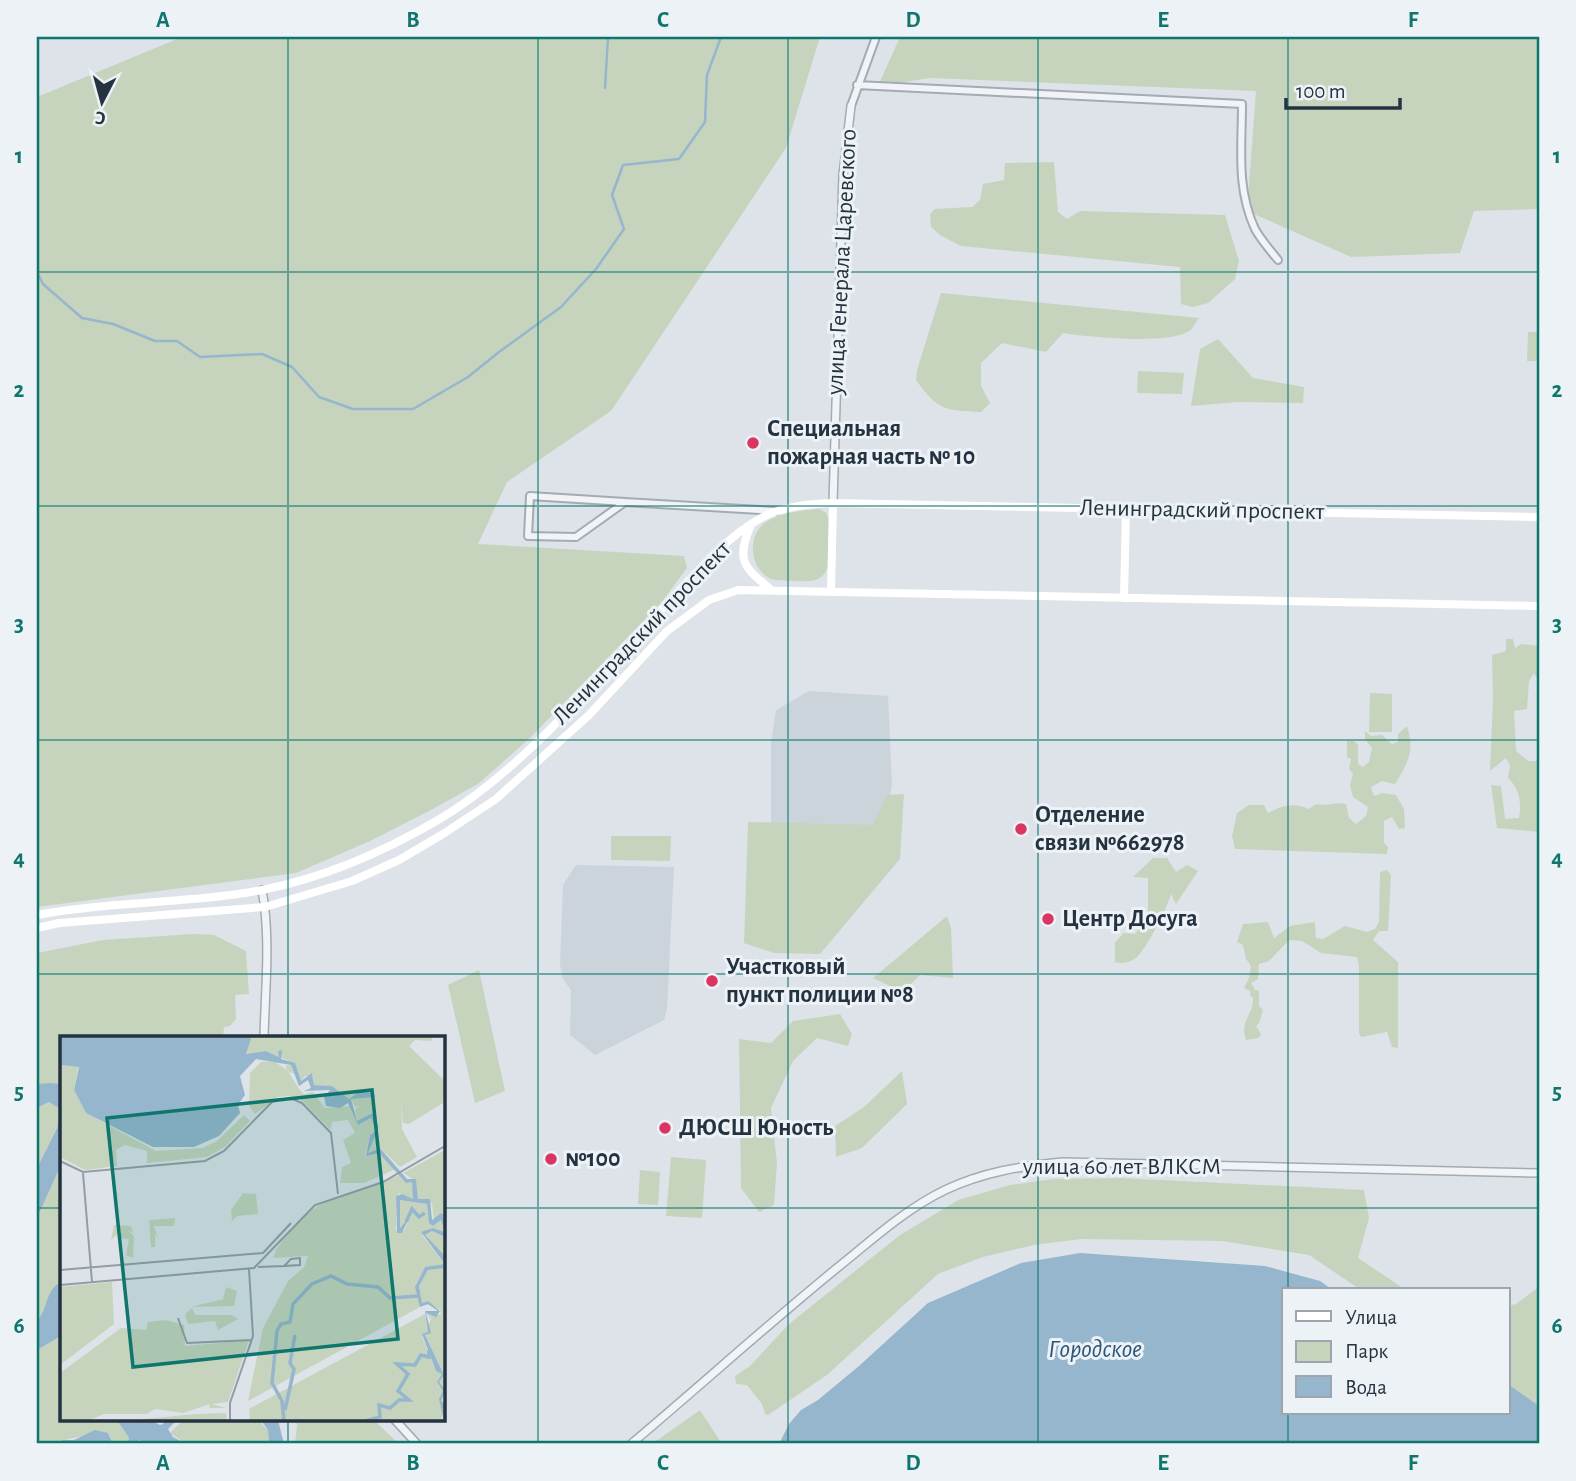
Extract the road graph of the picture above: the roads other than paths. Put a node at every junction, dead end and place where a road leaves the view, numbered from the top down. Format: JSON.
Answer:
{"nodes":[{"id":1,"x":876,"y":37,"type":"edge"},
{"id":2,"x":858,"y":85,"type":"junction"},
{"id":3,"x":850,"y":106,"type":"joint"},
{"id":4,"x":1278,"y":260,"type":"dead end"},
{"id":5,"x":625,"y":502,"type":"junction"},
{"id":6,"x":833,"y":503,"type":"junction"},
{"id":7,"x":1126,"y":509,"type":"junction"},
{"id":8,"x":779,"y":511,"type":"junction"},
{"id":9,"x":1539,"y":517,"type":"edge"},
{"id":10,"x":751,"y":525,"type":"junction"},
{"id":11,"x":769,"y":589,"type":"junction"},
{"id":12,"x":831,"y":591,"type":"junction"},
{"id":13,"x":1124,"y":598,"type":"junction"},
{"id":14,"x":1539,"y":606,"type":"edge"},
{"id":15,"x":262,"y":890,"type":"junction"},
{"id":16,"x":265,"y":907,"type":"junction"},
{"id":17,"x":37,"y":915,"type":"edge"},
{"id":18,"x":37,"y":928,"type":"edge"},
{"id":19,"x":264,"y":1036,"type":"edge"},
{"id":20,"x":1539,"y":1173,"type":"edge"},
{"id":21,"x":398,"y":1422,"type":"edge"},
{"id":22,"x":418,"y":1444,"type":"edge"},
{"id":23,"x":631,"y":1444,"type":"edge"}],
"edges":[{"from":1,"to":2,"type":"street"},
{"from":2,"to":3,"type":"street"},
{"from":2,"to":4,"type":"street"},
{"from":3,"to":6,"type":"street","name":"улица Генерала Царевского"},
{"from":5,"to":5,"type":"street"},
{"from":5,"to":8,"type":"street"},
{"from":6,"to":7,"type":"main road","name":"Ленинградский проспект"},
{"from":6,"to":8,"type":"main road","name":"Ленинградский проспект"},
{"from":6,"to":12,"type":"main road"},
{"from":7,"to":9,"type":"main road","name":"Ленинградский проспект"},
{"from":7,"to":13,"type":"main road"},
{"from":8,"to":10,"type":"main road","name":"Ленинградский проспект"},
{"from":10,"to":11,"type":"main road"},
{"from":10,"to":15,"type":"main road","name":"Ленинградский проспект"},
{"from":11,"to":12,"type":"main road","name":"Ленинградский проспект"},
{"from":11,"to":16,"type":"main road","name":"Ленинградский проспект"},
{"from":12,"to":13,"type":"main road","name":"Ленинградский проспект"},
{"from":13,"to":14,"type":"main road","name":"Ленинградский проспект"},
{"from":15,"to":16,"type":"street"},
{"from":15,"to":17,"type":"main road","name":"Ленинградский проспект"},
{"from":16,"to":18,"type":"main road","name":"Ленинградский проспект"},
{"from":16,"to":19,"type":"street"},
{"from":20,"to":23,"type":"street","name":"улица 60 лет ВЛКСМ"},
{"from":21,"to":22,"type":"street"}]}
